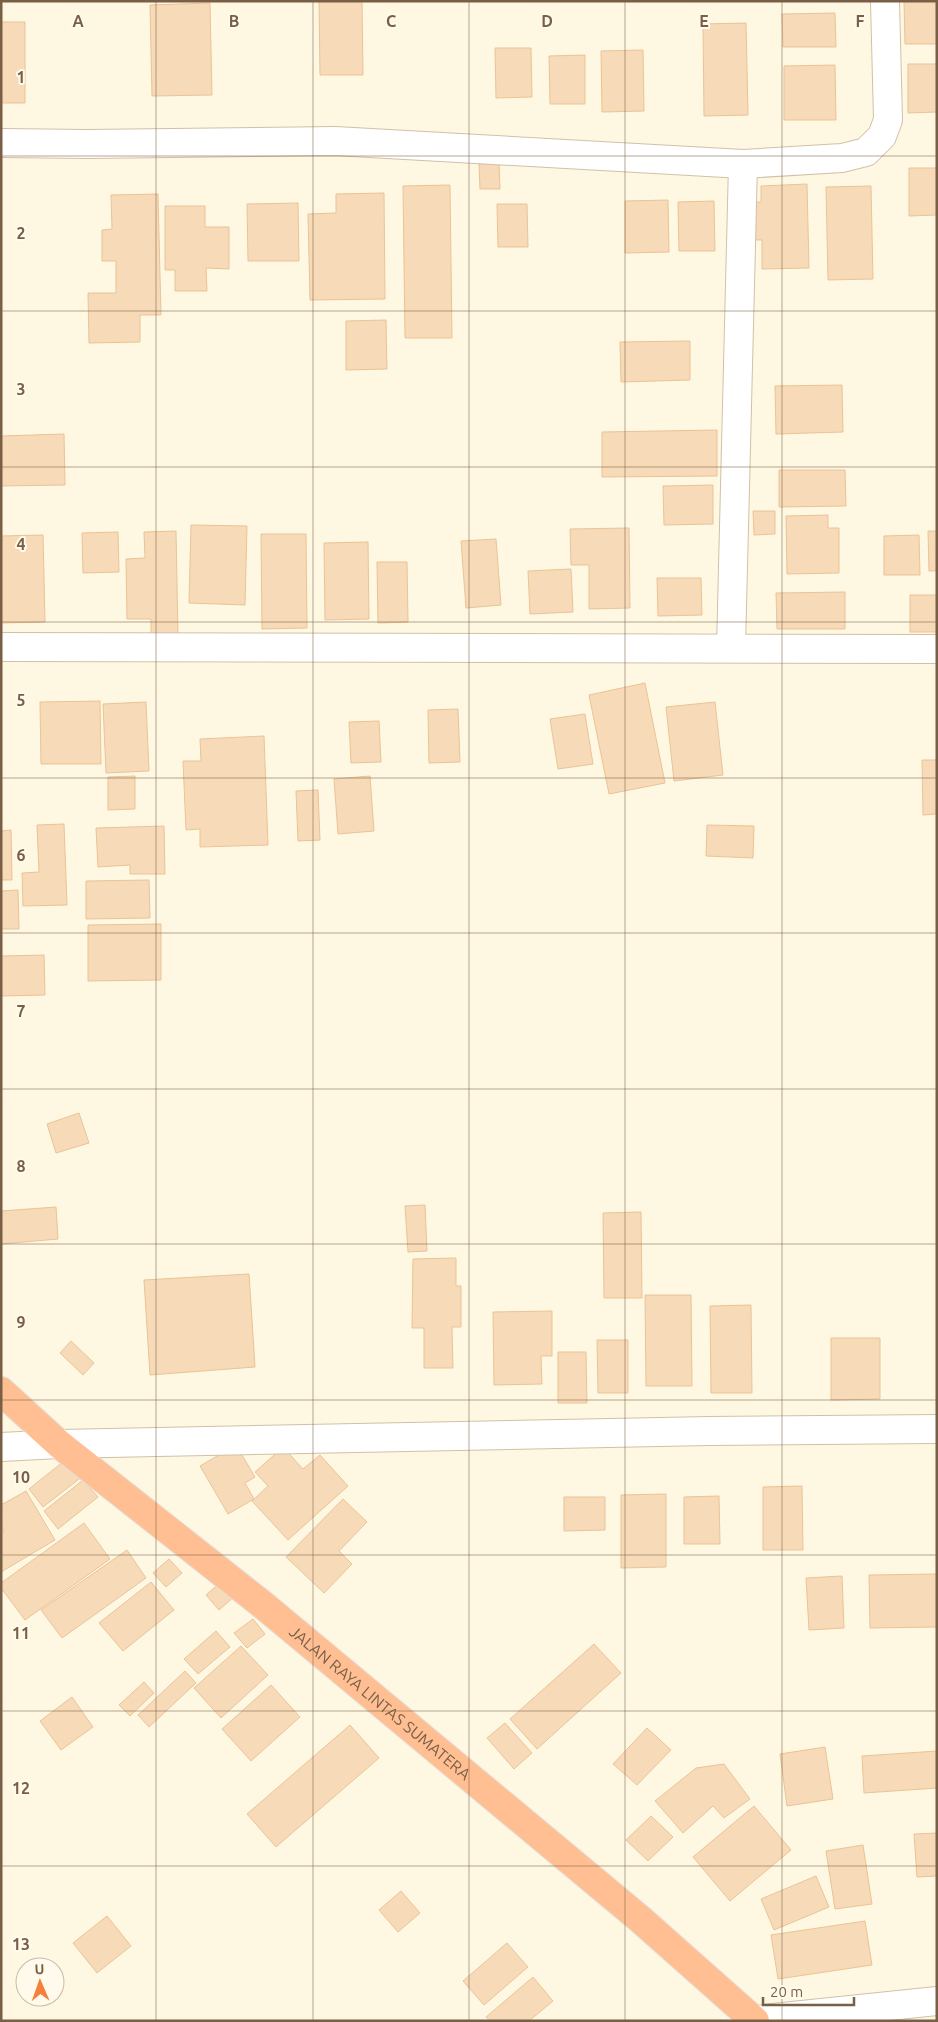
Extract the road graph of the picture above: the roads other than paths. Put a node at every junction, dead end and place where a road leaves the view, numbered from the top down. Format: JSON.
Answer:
{"nodes":[{"id":1,"x":885,"y":1,"type":"edge"},
{"id":2,"x":1,"y":143,"type":"edge"},
{"id":3,"x":743,"y":164,"type":"junction"},
{"id":4,"x":1,"y":647,"type":"edge"},
{"id":5,"x":731,"y":648,"type":"junction"},
{"id":6,"x":937,"y":649,"type":"edge"},
{"id":7,"x":1,"y":1390,"type":"edge"},
{"id":8,"x":937,"y":1429,"type":"edge"},
{"id":9,"x":59,"y":1444,"type":"junction"},
{"id":10,"x":1,"y":1447,"type":"edge"},
{"id":11,"x":937,"y":2001,"type":"edge"},
{"id":12,"x":755,"y":2020,"type":"edge"}],
"edges":[{"from":1,"to":3,"type":"street"},
{"from":2,"to":3,"type":"street"},
{"from":3,"to":5,"type":"street"},
{"from":4,"to":5,"type":"street"},
{"from":5,"to":6,"type":"street"},
{"from":7,"to":9,"type":"highway","name":"JALAN RAYA LINTAS SUMATERA"},
{"from":8,"to":9,"type":"street"},
{"from":9,"to":10,"type":"street"},
{"from":9,"to":12,"type":"highway","name":"JALAN RAYA LINTAS SUMATERA"},
{"from":11,"to":12,"type":"street"}]}
